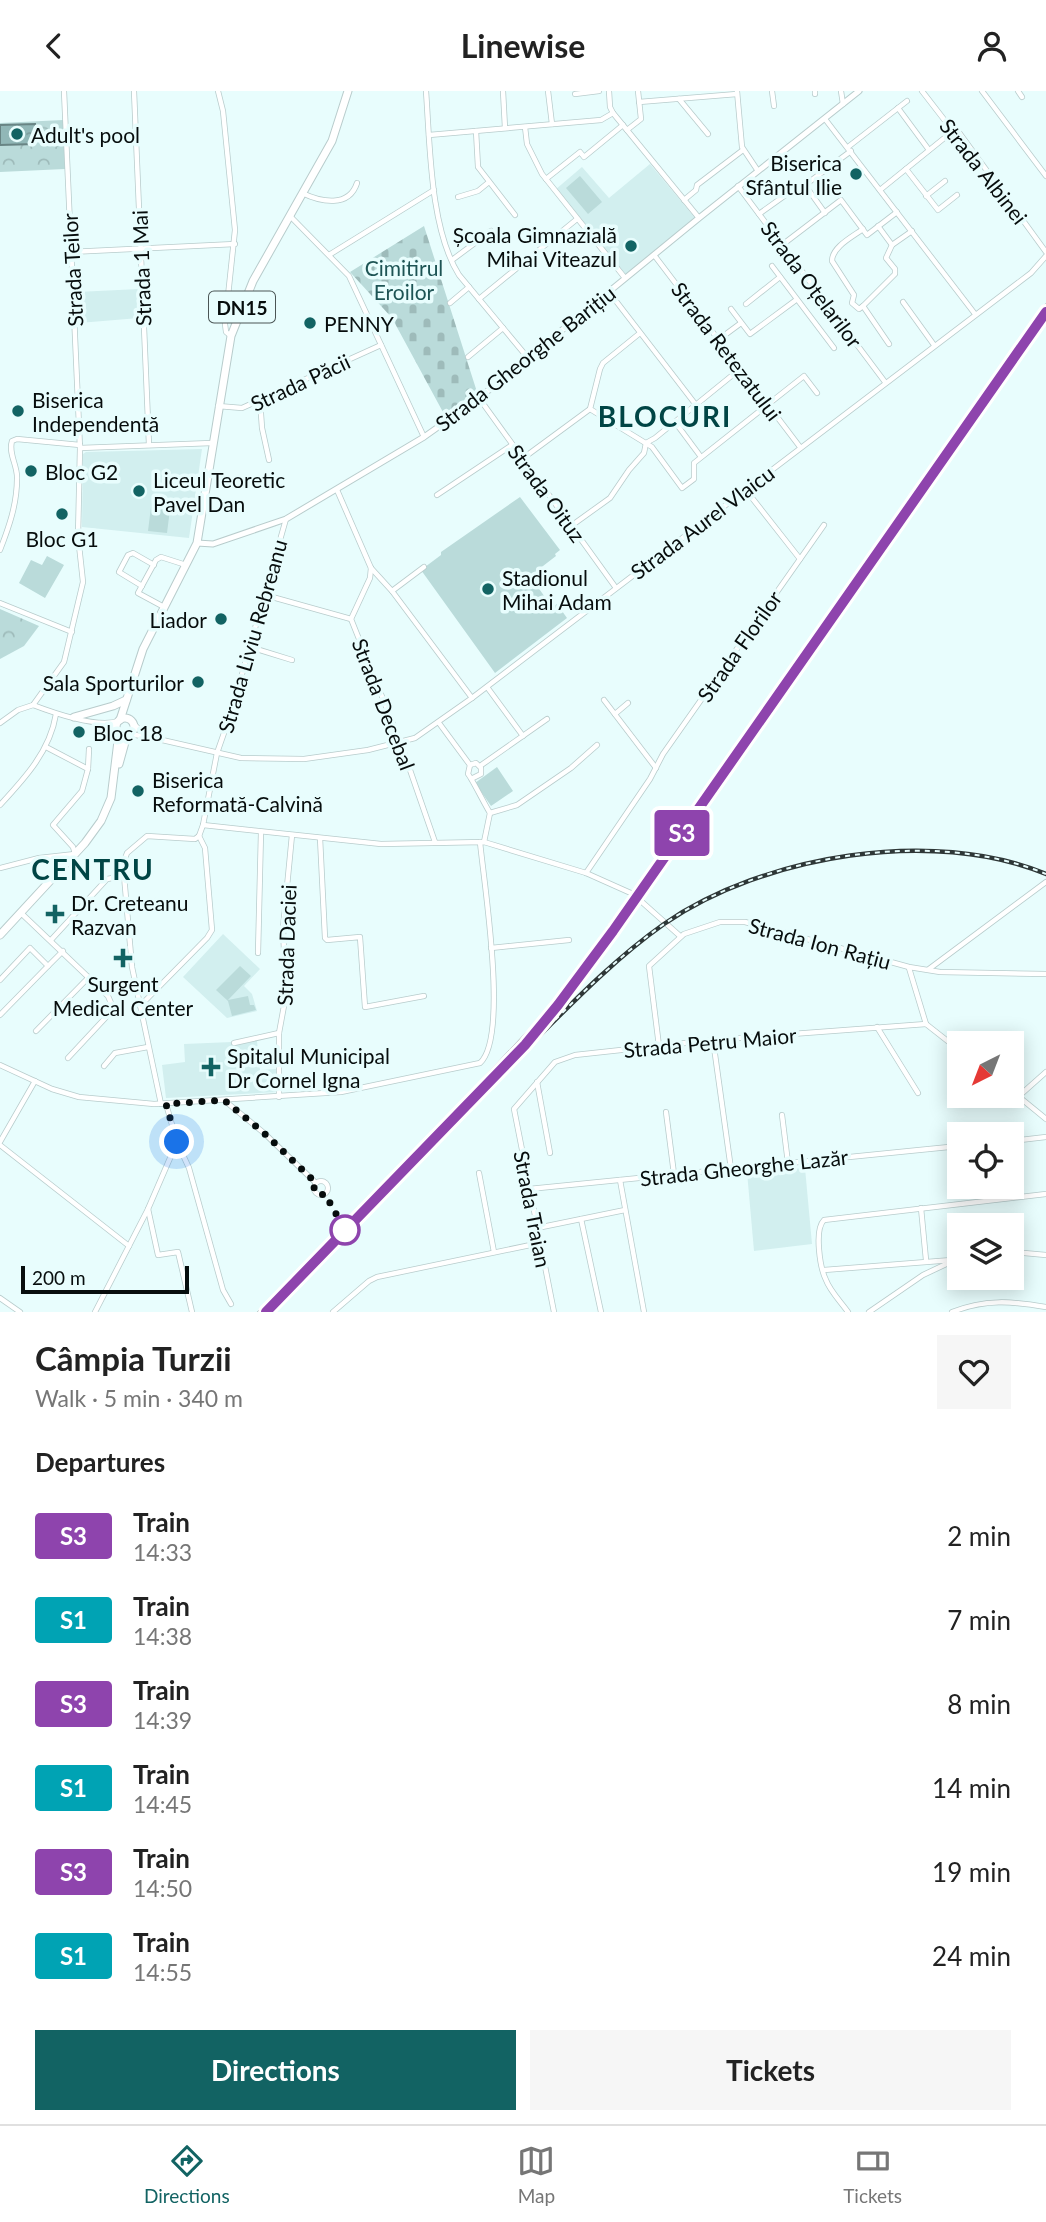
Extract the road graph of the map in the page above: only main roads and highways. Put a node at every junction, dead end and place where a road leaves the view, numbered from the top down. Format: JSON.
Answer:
{"nodes":[{"id":1,"x":348,"y":91,"type":"edge"},
{"id":2,"x":130,"y":688,"type":"junction"},
{"id":3,"x":126,"y":700,"type":"junction"},
{"id":4,"x":74,"y":717,"type":"road end"},
{"id":5,"x":119,"y":720,"type":"junction"},
{"id":6,"x":133,"y":723,"type":"junction"},
{"id":7,"x":123,"y":733,"type":"junction"},
{"id":8,"x":0,"y":935,"type":"edge"}],
"edges":[{"from":1,"to":2,"type":"main road","number":"DN15"},
{"from":2,"to":3,"type":"main road","number":"DN15"},
{"from":2,"to":6,"type":"main road","number":"DN15"},
{"from":3,"to":4,"type":"main road"},
{"from":3,"to":5,"type":"main road","number":"DN15"},
{"from":5,"to":6,"type":"main road"},
{"from":5,"to":7,"type":"main road","number":"DN15"},
{"from":6,"to":7,"type":"main road","number":"DN15"},
{"from":7,"to":8,"type":"main road","number":"DN15"}]}
